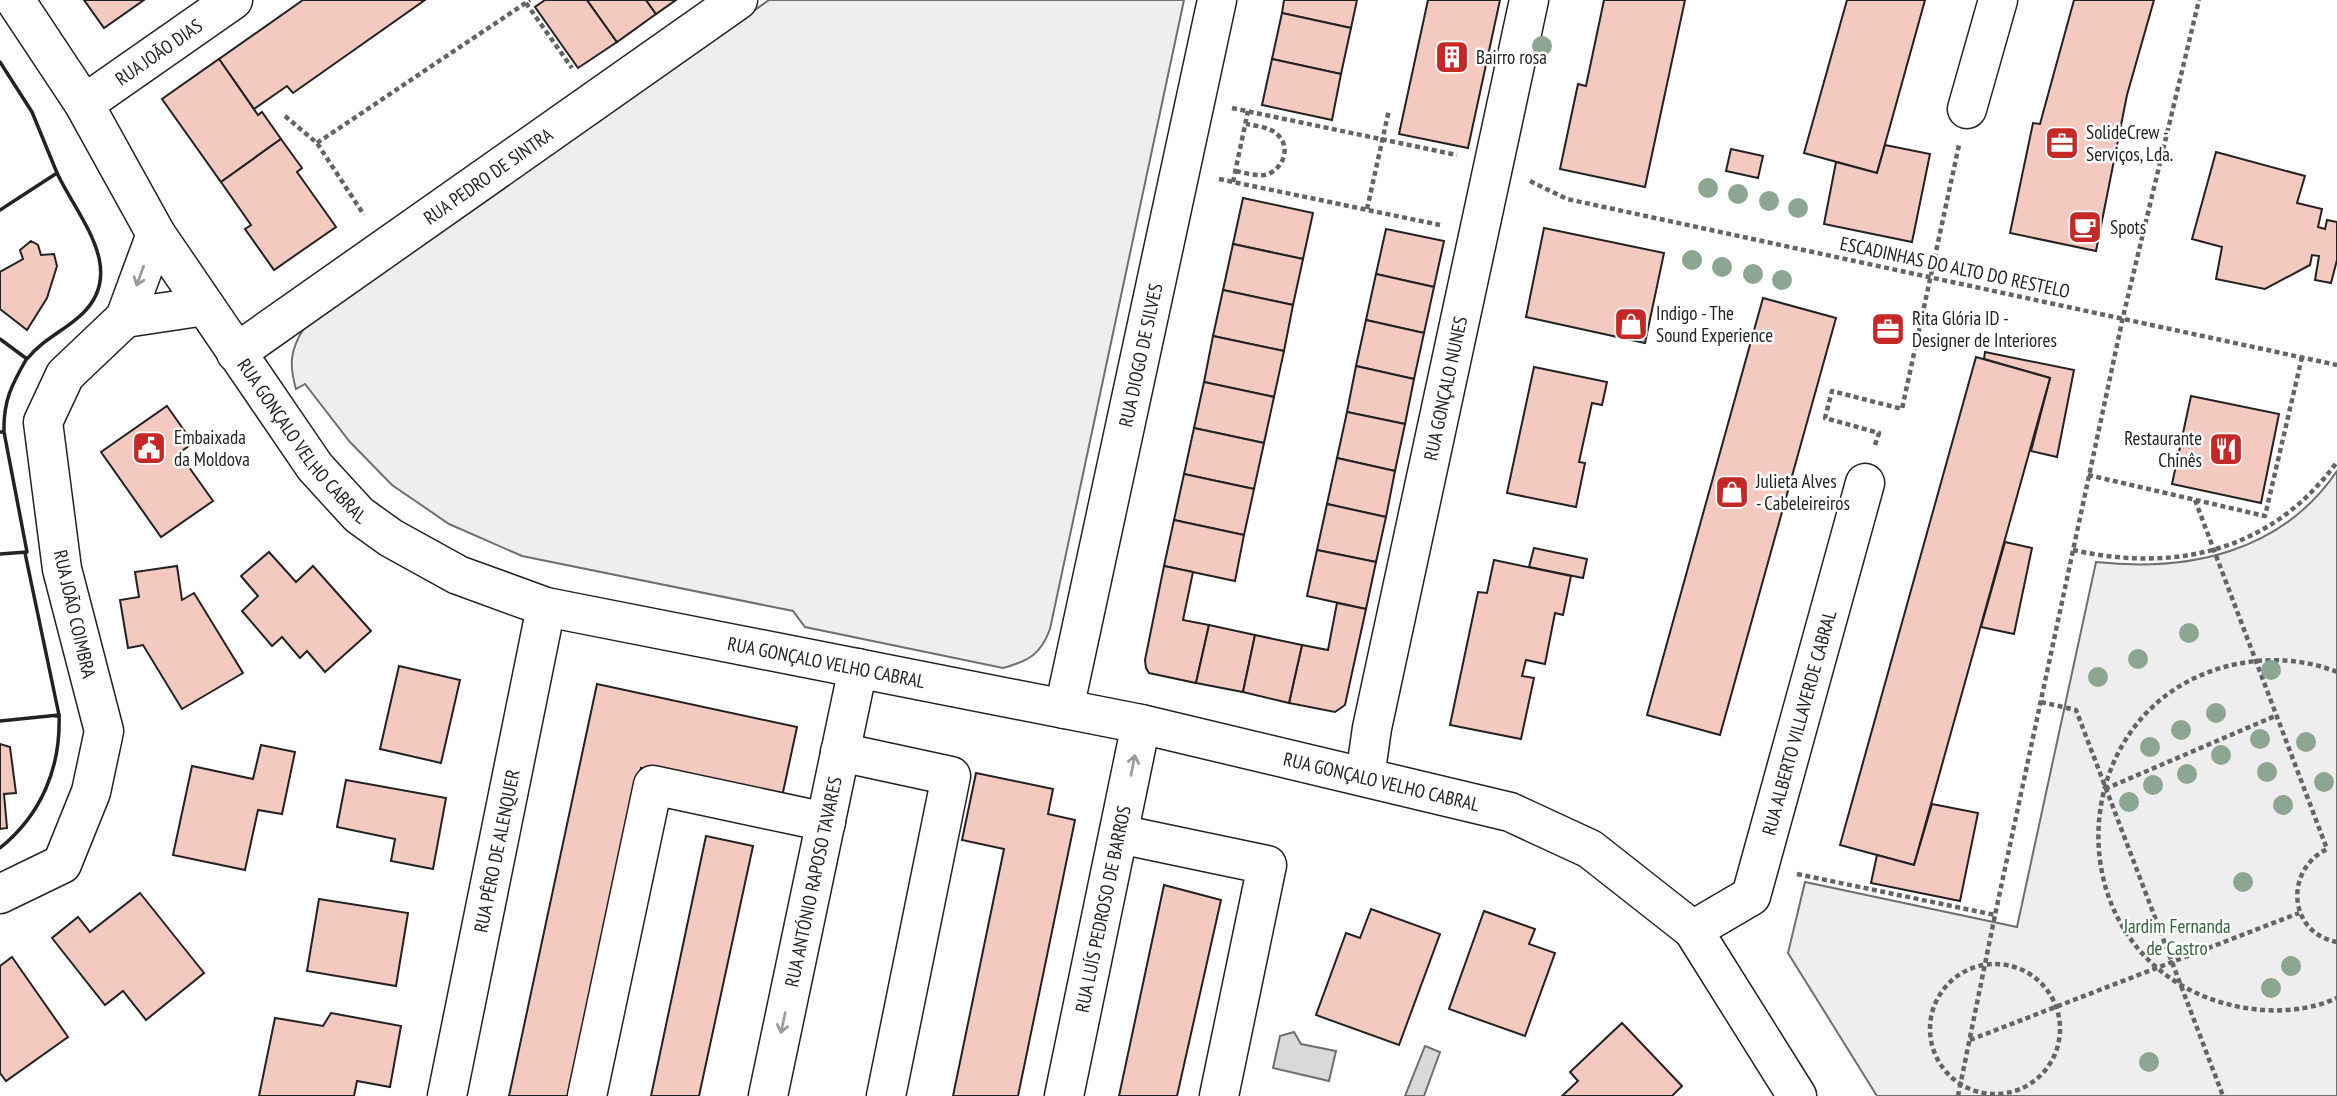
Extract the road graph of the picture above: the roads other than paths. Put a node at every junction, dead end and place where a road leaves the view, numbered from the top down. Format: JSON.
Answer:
{"nodes":[{"id":1,"x":15,"y":0,"type":"edge"},
{"id":2,"x":233,"y":0,"type":"edge"},
{"id":3,"x":738,"y":0,"type":"edge"},
{"id":4,"x":1217,"y":0,"type":"edge"},
{"id":5,"x":1529,"y":0,"type":"edge"},
{"id":6,"x":1998,"y":0,"type":"edge"},
{"id":7,"x":84,"y":104,"type":"junction"},
{"id":8,"x":1967,"y":109,"type":"road end"},
{"id":9,"x":156,"y":234,"type":"junction"},
{"id":10,"x":205,"y":306,"type":"junction"},
{"id":11,"x":125,"y":318,"type":"junction"},
{"id":12,"x":236,"y":353,"type":"junction"},
{"id":13,"x":1865,"y":483,"type":"dead end"},
{"id":14,"x":546,"y":607,"type":"junction"},
{"id":15,"x":858,"y":668,"type":"junction"},
{"id":16,"x":1064,"y":709,"type":"junction"},
{"id":17,"x":1141,"y":724,"type":"junction"},
{"id":18,"x":840,"y":752,"type":"junction"},
{"id":19,"x":1365,"y":777,"type":"junction"},
{"id":20,"x":826,"y":822,"type":"junction"},
{"id":21,"x":1119,"y":834,"type":"junction"},
{"id":22,"x":0,"y":894,"type":"edge"},
{"id":23,"x":1693,"y":930,"type":"junction"},
{"id":24,"x":447,"y":1096,"type":"edge"},
{"id":25,"x":587,"y":1096,"type":"edge"},
{"id":26,"x":768,"y":1096,"type":"edge"},
{"id":27,"x":886,"y":1096,"type":"edge"},
{"id":28,"x":1064,"y":1096,"type":"edge"},
{"id":29,"x":1219,"y":1096,"type":"edge"},
{"id":30,"x":1797,"y":1096,"type":"edge"}],
"edges":[{"from":1,"to":7,"type":"street","name":"RUA GONÇALO VELHO CABRAL"},
{"from":2,"to":7,"type":"street","name":"RUA JOÃO DIAS"},
{"from":3,"to":12,"type":"street","name":"RUA PEDRO DE SINTRA"},
{"from":4,"to":16,"type":"street","name":"RUA DIOGO DE SILVES"},
{"from":5,"to":19,"type":"street","name":"RUA GONÇALO NUNES"},
{"from":6,"to":8,"type":"street"},
{"from":7,"to":9,"type":"street","name":"RUA GONÇALO VELHO CABRAL"},
{"from":9,"to":10,"type":"street","name":"RUA GONÇALO VELHO CABRAL"},
{"from":9,"to":11,"type":"street","name":"RUA JOÃO COIMBRA","one_way":true},
{"from":10,"to":11,"type":"street"},
{"from":10,"to":12,"type":"street","name":"RUA GONÇALO VELHO CABRAL"},
{"from":11,"to":22,"type":"street","name":"RUA JOÃO COIMBRA"},
{"from":12,"to":14,"type":"street","name":"RUA GONÇALO VELHO CABRAL"},
{"from":13,"to":23,"type":"street","name":"RUA ALBERTO VILLAVERDE CABRAL"},
{"from":14,"to":15,"type":"street","name":"RUA GONÇALO VELHO CABRAL"},
{"from":14,"to":24,"type":"street","name":"RUA PÊRO DE ALENQUER"},
{"from":15,"to":16,"type":"street","name":"RUA GONÇALO VELHO CABRAL"},
{"from":15,"to":18,"type":"street","name":"RUA ANTÓNIO RAPOSO TAVARES"},
{"from":16,"to":17,"type":"street","name":"RUA GONÇALO VELHO CABRAL"},
{"from":17,"to":19,"type":"street","name":"RUA GONÇALO VELHO CABRAL"},
{"from":21,"to":17,"type":"street","name":"RUA LUÍS PEDROSO DE BARROS","one_way":true},
{"from":18,"to":20,"type":"street","name":"RUA ANTÓNIO RAPOSO TAVARES"},
{"from":18,"to":27,"type":"street"},
{"from":19,"to":23,"type":"street","name":"RUA GONÇALO VELHO CABRAL"},
{"from":20,"to":25,"type":"street"},
{"from":20,"to":26,"type":"street","name":"RUA ANTÓNIO RAPOSO TAVARES","one_way":true},
{"from":21,"to":28,"type":"street","name":"RUA LUÍS PEDROSO DE BARROS"},
{"from":21,"to":29,"type":"street"},
{"from":23,"to":30,"type":"street","name":"RUA GONÇALO VELHO CABRAL"}]}
